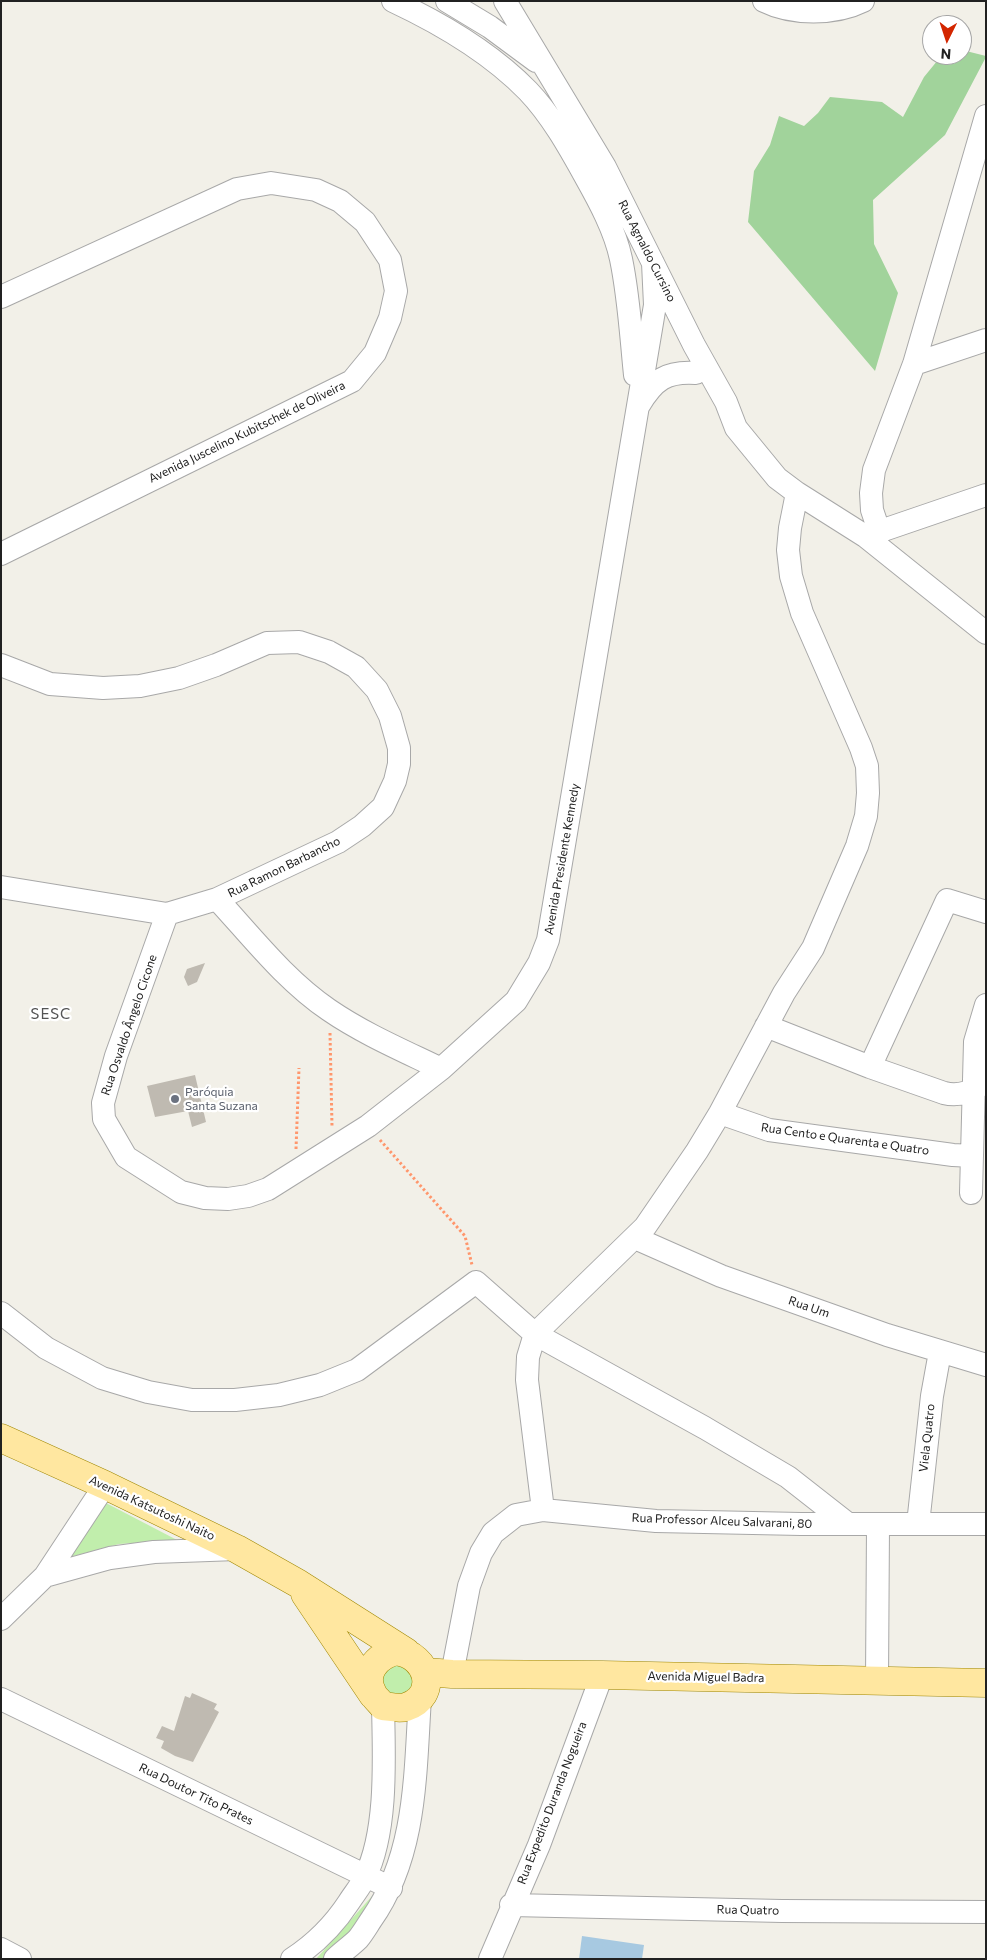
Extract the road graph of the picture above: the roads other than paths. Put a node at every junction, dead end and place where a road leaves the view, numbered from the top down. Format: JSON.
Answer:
{"nodes":[{"id":1,"x":393,"y":1,"type":"edge"},
{"id":2,"x":447,"y":1,"type":"edge"},
{"id":3,"x":504,"y":1,"type":"edge"},
{"id":4,"x":764,"y":1,"type":"edge"},
{"id":5,"x":863,"y":1,"type":"edge"},
{"id":6,"x":552,"y":78,"type":"junction"},
{"id":7,"x":538,"y":104,"type":"junction"},
{"id":8,"x":986,"y":116,"type":"edge"},
{"id":9,"x":976,"y":179,"type":"edge"},
{"id":10,"x":614,"y":240,"type":"junction"},
{"id":11,"x":653,"y":263,"type":"junction"},
{"id":12,"x":1,"y":297,"type":"edge"},
{"id":13,"x":655,"y":304,"type":"junction"},
{"id":14,"x":629,"y":307,"type":"junction"},
{"id":15,"x":986,"y":340,"type":"edge"},
{"id":16,"x":694,"y":345,"type":"junction"},
{"id":17,"x":914,"y":364,"type":"junction"},
{"id":18,"x":696,"y":373,"type":"junction"},
{"id":19,"x":637,"y":408,"type":"junction"},
{"id":20,"x":736,"y":428,"type":"junction"},
{"id":21,"x":797,"y":493,"type":"junction"},
{"id":22,"x":986,"y":495,"type":"edge"},
{"id":23,"x":872,"y":534,"type":"junction"},
{"id":24,"x":1,"y":554,"type":"edge"},
{"id":25,"x":986,"y":633,"type":"edge"},
{"id":26,"x":1,"y":665,"type":"edge"},
{"id":27,"x":1,"y":887,"type":"edge"},
{"id":28,"x":217,"y":899,"type":"junction"},
{"id":29,"x":986,"y":912,"type":"edge"},
{"id":30,"x":167,"y":914,"type":"junction"},
{"id":31,"x":986,"y":1005,"type":"edge"},
{"id":32,"x":766,"y":1026,"type":"junction"},
{"id":33,"x":870,"y":1067,"type":"junction"},
{"id":34,"x":441,"y":1069,"type":"junction"},
{"id":35,"x":980,"y":1086,"type":"edge"},
{"id":36,"x":720,"y":1113,"type":"junction"},
{"id":37,"x":972,"y":1156,"type":"junction"},
{"id":38,"x":971,"y":1193,"type":"dead end"},
{"id":39,"x":636,"y":1238,"type":"junction"},
{"id":40,"x":1,"y":1313,"type":"edge"},
{"id":41,"x":535,"y":1334,"type":"junction"},
{"id":42,"x":940,"y":1352,"type":"junction"},
{"id":43,"x":986,"y":1365,"type":"edge"},
{"id":44,"x":1,"y":1438,"type":"edge"},
{"id":45,"x":105,"y":1486,"type":"junction"},
{"id":46,"x":543,"y":1510,"type":"junction"},
{"id":47,"x":848,"y":1524,"type":"junction"},
{"id":48,"x":918,"y":1524,"type":"junction"},
{"id":49,"x":986,"y":1524,"type":"edge"},
{"id":50,"x":878,"y":1525,"type":"junction"},
{"id":51,"x":237,"y":1548,"type":"junction"},
{"id":52,"x":44,"y":1576,"type":"junction"},
{"id":53,"x":299,"y":1584,"type":"junction"},
{"id":54,"x":1,"y":1619,"type":"edge"},
{"id":55,"x":406,"y":1652,"type":"junction"},
{"id":56,"x":602,"y":1675,"type":"junction"},
{"id":57,"x":432,"y":1681,"type":"junction"},
{"id":58,"x":877,"y":1681,"type":"junction"},
{"id":59,"x":986,"y":1683,"type":"edge"},
{"id":60,"x":1,"y":1699,"type":"edge"},
{"id":61,"x":378,"y":1701,"type":"junction"},
{"id":62,"x":366,"y":1876,"type":"junction"},
{"id":63,"x":391,"y":1888,"type":"junction"},
{"id":64,"x":511,"y":1905,"type":"junction"},
{"id":65,"x":986,"y":1912,"type":"edge"},
{"id":66,"x":1,"y":1949,"type":"edge"},
{"id":67,"x":20,"y":1959,"type":"edge"},
{"id":68,"x":292,"y":1959,"type":"edge"},
{"id":69,"x":334,"y":1959,"type":"edge"},
{"id":70,"x":490,"y":1959,"type":"edge"}],
"edges":[{"from":1,"to":7,"type":"street"},
{"from":2,"to":6,"type":"street"},
{"from":3,"to":6,"type":"street","name":"Rua Agnaldo Cursino"},
{"from":4,"to":5,"type":"street"},
{"from":6,"to":7,"type":"street"},
{"from":6,"to":11,"type":"street","name":"Rua Agnaldo Cursino"},
{"from":7,"to":10,"type":"street"},
{"from":8,"to":9,"type":"street"},
{"from":9,"to":17,"type":"street"},
{"from":10,"to":13,"type":"street"},
{"from":10,"to":14,"type":"street","name":"Avenida Presidente Kennedy"},
{"from":11,"to":13,"type":"street","name":"Avenida Presidente Kennedy"},
{"from":11,"to":16,"type":"street","name":"Rua Agnaldo Cursino"},
{"from":12,"to":24,"type":"street","name":"Avenida Juscelino Kubitschek de Oliveira"},
{"from":13,"to":14,"type":"street"},
{"from":13,"to":16,"type":"street"},
{"from":13,"to":18,"type":"street"},
{"from":13,"to":19,"type":"street","name":"Avenida Presidente Kennedy"},
{"from":14,"to":19,"type":"street","name":"Avenida Presidente Kennedy"},
{"from":15,"to":17,"type":"street"},
{"from":16,"to":20,"type":"street","name":"Rua Agnaldo Cursino"},
{"from":17,"to":23,"type":"street"},
{"from":18,"to":19,"type":"street"},
{"from":18,"to":20,"type":"street"},
{"from":19,"to":34,"type":"street","name":"Avenida Presidente Kennedy"},
{"from":20,"to":21,"type":"street","name":"Rua Agnaldo Cursino"},
{"from":21,"to":23,"type":"street","name":"Rua Agnaldo Cursino"},
{"from":21,"to":32,"type":"street"},
{"from":22,"to":23,"type":"street"},
{"from":23,"to":25,"type":"street","name":"Rua Agnaldo Cursino"},
{"from":26,"to":28,"type":"street","name":"Rua Ramon Barbancho"},
{"from":27,"to":30,"type":"street"},
{"from":28,"to":30,"type":"street"},
{"from":28,"to":34,"type":"street"},
{"from":29,"to":33,"type":"street"},
{"from":30,"to":34,"type":"street","name":"Rua Osvaldo Ângelo Cicone"},
{"from":31,"to":35,"type":"street"},
{"from":32,"to":33,"type":"street"},
{"from":32,"to":36,"type":"street"},
{"from":33,"to":35,"type":"street"},
{"from":35,"to":37,"type":"street"},
{"from":36,"to":37,"type":"street","name":"Rua Cento e Quarenta e Quatro"},
{"from":36,"to":39,"type":"street"},
{"from":37,"to":38,"type":"street"},
{"from":39,"to":41,"type":"street"},
{"from":39,"to":42,"type":"street","name":"Rua Um"},
{"from":40,"to":41,"type":"street"},
{"from":41,"to":46,"type":"street"},
{"from":41,"to":47,"type":"street"},
{"from":42,"to":43,"type":"street","name":"Rua Um"},
{"from":42,"to":48,"type":"street","name":"Viela Quatro"},
{"from":44,"to":45,"type":"main road","name":"Avenida Katsutoshi Naito"},
{"from":45,"to":51,"type":"main road","name":"Avenida Katsutoshi Naito"},
{"from":45,"to":52,"type":"street"},
{"from":46,"to":47,"type":"street","name":"Rua Professor Alceu Salvarani, 80"},
{"from":46,"to":57,"type":"street","name":"Rua Professor Alceu Salvarani, 80"},
{"from":47,"to":50,"type":"street","name":"Rua Professor Alceu Salvarani, 80"},
{"from":48,"to":49,"type":"street","name":"Rua Professor Alceu Salvarani, 80"},
{"from":48,"to":50,"type":"street","name":"Rua Professor Alceu Salvarani, 80"},
{"from":50,"to":58,"type":"street"},
{"from":51,"to":52,"type":"street"},
{"from":51,"to":53,"type":"main road","name":"Avenida Katsutoshi Naito"},
{"from":52,"to":54,"type":"street"},
{"from":53,"to":55,"type":"main road"},
{"from":53,"to":61,"type":"main road"},
{"from":55,"to":57,"type":"main road"},
{"from":55,"to":61,"type":"main road"},
{"from":56,"to":57,"type":"main road","name":"Avenida Miguel Badra"},
{"from":56,"to":58,"type":"main road","name":"Avenida Miguel Badra"},
{"from":56,"to":64,"type":"street","name":"Rua Expedito Duranda Nogueira"},
{"from":57,"to":61,"type":"main road"},
{"from":57,"to":63,"type":"street"},
{"from":58,"to":59,"type":"main road","name":"Avenida Miguel Badra"},
{"from":60,"to":62,"type":"street","name":"Rua Doutor Tito Prates"},
{"from":61,"to":62,"type":"street"},
{"from":62,"to":63,"type":"street","name":"Rua Doutor Tito Prates"},
{"from":62,"to":68,"type":"street"},
{"from":63,"to":69,"type":"street"},
{"from":64,"to":65,"type":"street","name":"Rua Quatro"},
{"from":64,"to":70,"type":"street","name":"Rua Expedito Duranda Nogueira"},
{"from":66,"to":67,"type":"street"}]}
